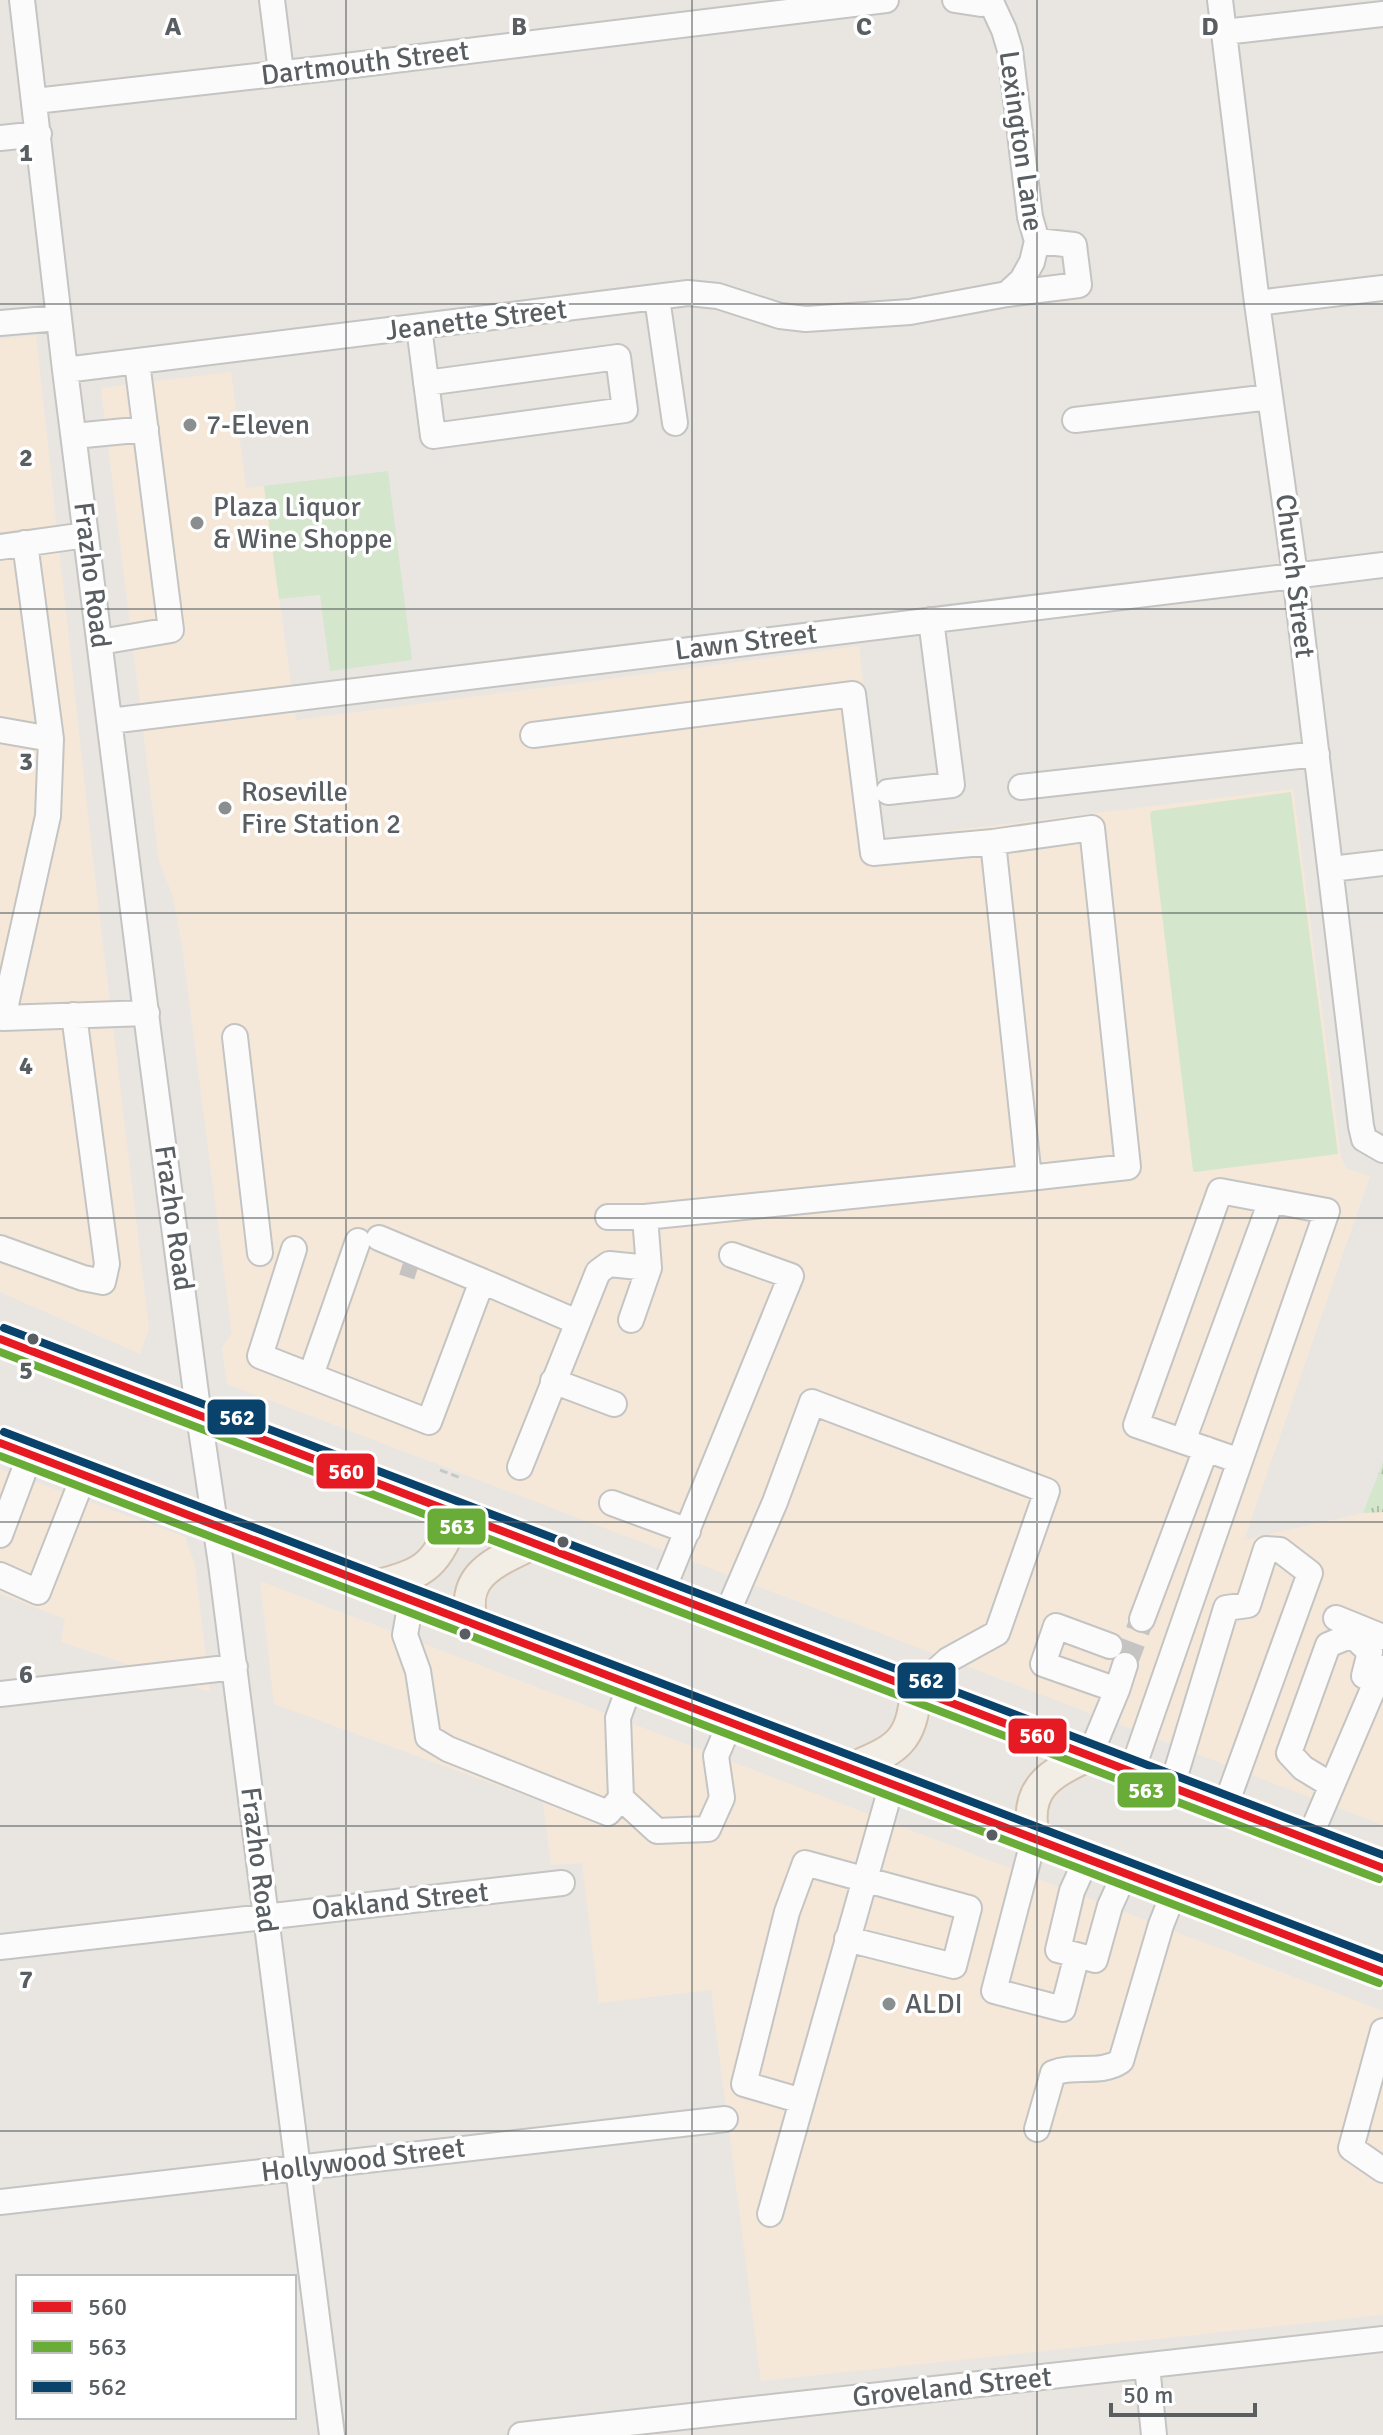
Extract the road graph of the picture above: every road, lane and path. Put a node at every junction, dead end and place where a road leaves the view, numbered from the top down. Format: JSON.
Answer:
{"nodes":[{"id":1,"x":22,"y":0,"type":"edge"},
{"id":2,"x":272,"y":0,"type":"edge"},
{"id":3,"x":886,"y":0,"type":"edge"},
{"id":4,"x":955,"y":0,"type":"edge"},
{"id":5,"x":1220,"y":0,"type":"edge"},
{"id":6,"x":992,"y":1,"type":"edge"},
{"id":7,"x":1383,"y":14,"type":"edge"},
{"id":8,"x":1224,"y":32,"type":"junction"},
{"id":9,"x":281,"y":72,"type":"junction"},
{"id":10,"x":35,"y":101,"type":"junction"},
{"id":11,"x":39,"y":134,"type":"junction"},
{"id":12,"x":0,"y":138,"type":"edge"},
{"id":13,"x":1037,"y":241,"type":"junction"},
{"id":14,"x":1014,"y":287,"type":"junction"},
{"id":15,"x":1383,"y":288,"type":"edge"},
{"id":16,"x":657,"y":298,"type":"junction"},
{"id":17,"x":1257,"y":303,"type":"junction"},
{"id":18,"x":59,"y":318,"type":"junction"},
{"id":19,"x":0,"y":320,"type":"edge"},
{"id":20,"x":419,"y":327,"type":"junction"},
{"id":21,"x":137,"y":362,"type":"junction"},
{"id":22,"x":65,"y":370,"type":"junction"},
{"id":23,"x":426,"y":383,"type":"junction"},
{"id":24,"x":1270,"y":397,"type":"junction"},
{"id":25,"x":1075,"y":420,"type":"dead end"},
{"id":26,"x":675,"y":423,"type":"dead end"},
{"id":27,"x":146,"y":429,"type":"junction"},
{"id":28,"x":74,"y":436,"type":"junction"},
{"id":29,"x":86,"y":535,"type":"junction"},
{"id":30,"x":25,"y":543,"type":"junction"},
{"id":31,"x":0,"y":547,"type":"edge"},
{"id":32,"x":1383,"y":565,"type":"edge"},
{"id":33,"x":1295,"y":575,"type":"junction"},
{"id":34,"x":931,"y":620,"type":"junction"},
{"id":35,"x":100,"y":642,"type":"junction"},
{"id":36,"x":110,"y":721,"type":"junction"},
{"id":37,"x":0,"y":730,"type":"edge"},
{"id":38,"x":533,"y":735,"type":"dead end"},
{"id":39,"x":51,"y":739,"type":"junction"},
{"id":40,"x":1317,"y":754,"type":"junction"},
{"id":41,"x":1021,"y":787,"type":"dead end"},
{"id":42,"x":888,"y":792,"type":"dead end"},
{"id":43,"x":993,"y":842,"type":"junction"},
{"id":44,"x":1383,"y":863,"type":"edge"},
{"id":45,"x":1331,"y":869,"type":"junction"},
{"id":46,"x":147,"y":1013,"type":"junction"},
{"id":47,"x":74,"y":1015,"type":"junction"},
{"id":48,"x":2,"y":1023,"type":"edge"},
{"id":49,"x":235,"y":1037,"type":"dead end"},
{"id":50,"x":1379,"y":1149,"type":"edge"},
{"id":51,"x":1029,"y":1178,"type":"junction"},
{"id":52,"x":1271,"y":1201,"type":"junction"},
{"id":53,"x":608,"y":1217,"type":"dead end"},
{"id":54,"x":645,"y":1217,"type":"junction"},
{"id":55,"x":368,"y":1240,"type":"junction"},
{"id":56,"x":0,"y":1248,"type":"edge"},
{"id":57,"x":294,"y":1249,"type":"dead end"},
{"id":58,"x":260,"y":1253,"type":"dead end"},
{"id":59,"x":732,"y":1255,"type":"dead end"},
{"id":60,"x":649,"y":1268,"type":"junction"},
{"id":61,"x":482,"y":1281,"type":"junction"},
{"id":62,"x":631,"y":1320,"type":"dead end"},
{"id":63,"x":577,"y":1322,"type":"junction"},
{"id":64,"x":0,"y":1339,"type":"edge"},
{"id":65,"x":311,"y":1375,"type":"junction"},
{"id":66,"x":553,"y":1381,"type":"junction"},
{"id":67,"x":614,"y":1404,"type":"dead end"},
{"id":68,"x":199,"y":1416,"type":"junction"},
{"id":69,"x":0,"y":1443,"type":"edge"},
{"id":70,"x":1194,"y":1445,"type":"junction"},
{"id":71,"x":30,"y":1455,"type":"junction"},
{"id":72,"x":1240,"y":1461,"type":"junction"},
{"id":73,"x":520,"y":1467,"type":"dead end"},
{"id":74,"x":440,"y":1470,"type":"dead end"},
{"id":75,"x":84,"y":1475,"type":"junction"},
{"id":76,"x":461,"y":1478,"type":"dead end"},
{"id":77,"x":612,"y":1503,"type":"dead end"},
{"id":78,"x":456,"y":1513,"type":"junction"},
{"id":79,"x":214,"y":1525,"type":"junction"},
{"id":80,"x":688,"y":1531,"type":"junction"},
{"id":81,"x":0,"y":1535,"type":"edge"},
{"id":82,"x":534,"y":1543,"type":"junction"},
{"id":83,"x":0,"y":1575,"type":"edge"},
{"id":84,"x":375,"y":1586,"type":"junction"},
{"id":85,"x":662,"y":1592,"type":"junction"},
{"id":86,"x":411,"y":1601,"type":"junction"},
{"id":87,"x":726,"y":1616,"type":"junction"},
{"id":88,"x":1336,"y":1618,"type":"dead end"},
{"id":89,"x":1142,"y":1619,"type":"tunnel mouth"},
{"id":90,"x":473,"y":1625,"type":"junction"},
{"id":91,"x":1383,"y":1637,"type":"edge"},
{"id":92,"x":235,"y":1667,"type":"junction"},
{"id":93,"x":1374,"y":1674,"type":"edge"},
{"id":94,"x":630,"y":1685,"type":"junction"},
{"id":95,"x":916,"y":1689,"type":"junction"},
{"id":96,"x":1117,"y":1690,"type":"junction"},
{"id":97,"x":0,"y":1694,"type":"edge"},
{"id":98,"x":730,"y":1723,"type":"junction"},
{"id":99,"x":1090,"y":1755,"type":"junction"},
{"id":100,"x":850,"y":1769,"type":"junction"},
{"id":101,"x":1132,"y":1771,"type":"junction"},
{"id":102,"x":892,"y":1784,"type":"junction"},
{"id":103,"x":1331,"y":1785,"type":"junction"},
{"id":104,"x":1172,"y":1786,"type":"junction"},
{"id":105,"x":621,"y":1798,"type":"junction"},
{"id":106,"x":1225,"y":1807,"type":"junction"},
{"id":107,"x":1034,"y":1838,"type":"junction"},
{"id":108,"x":1309,"y":1839,"type":"junction"},
{"id":109,"x":1087,"y":1858,"type":"junction"},
{"id":110,"x":1383,"y":1868,"type":"edge"},
{"id":111,"x":1125,"y":1873,"type":"junction"},
{"id":112,"x":863,"y":1881,"type":"junction"},
{"id":113,"x":562,"y":1883,"type":"dead end"},
{"id":114,"x":1174,"y":1892,"type":"junction"},
{"id":115,"x":266,"y":1916,"type":"junction"},
{"id":116,"x":847,"y":1939,"type":"junction"},
{"id":117,"x":0,"y":1947,"type":"edge"},
{"id":118,"x":1077,"y":1955,"type":"junction"},
{"id":119,"x":1383,"y":1972,"type":"edge"},
{"id":120,"x":1383,"y":2031,"type":"edge"},
{"id":121,"x":802,"y":2101,"type":"junction"},
{"id":122,"x":725,"y":2119,"type":"dead end"},
{"id":123,"x":1037,"y":2129,"type":"dead end"},
{"id":124,"x":299,"y":2168,"type":"junction"},
{"id":125,"x":1383,"y":2170,"type":"edge"},
{"id":126,"x":0,"y":2202,"type":"edge"},
{"id":127,"x":770,"y":2214,"type":"dead end"},
{"id":128,"x":1383,"y":2339,"type":"edge"},
{"id":129,"x":1147,"y":2366,"type":"junction"},
{"id":130,"x":332,"y":2435,"type":"edge"},
{"id":131,"x":521,"y":2435,"type":"edge"},
{"id":132,"x":1154,"y":2435,"type":"edge"}],
"edges":[{"from":1,"to":10,"type":"street","name":"Frazho Road"},
{"from":2,"to":9,"type":"street"},
{"from":3,"to":9,"type":"street","name":"Dartmouth Street"},
{"from":4,"to":6,"type":"street"},
{"from":5,"to":8,"type":"street","name":"Church Street"},
{"from":6,"to":13,"type":"street","name":"Lexington Lane"},
{"from":7,"to":8,"type":"street"},
{"from":8,"to":17,"type":"street","name":"Church Street"},
{"from":9,"to":10,"type":"street","name":"Dartmouth Street"},
{"from":10,"to":11,"type":"street","name":"Frazho Road"},
{"from":11,"to":12,"type":"street"},
{"from":11,"to":18,"type":"street","name":"Frazho Road"},
{"from":13,"to":14,"type":"street","name":"Lexington Lane"},
{"from":13,"to":14,"type":"street","name":"Jeanette Street"},
{"from":14,"to":16,"type":"street","name":"Jeanette Street"},
{"from":15,"to":17,"type":"street"},
{"from":16,"to":20,"type":"street","name":"Jeanette Street"},
{"from":16,"to":26,"type":"street"},
{"from":17,"to":24,"type":"street","name":"Church Street"},
{"from":18,"to":19,"type":"street"},
{"from":18,"to":22,"type":"street","name":"Frazho Road"},
{"from":20,"to":21,"type":"street","name":"Jeanette Street"},
{"from":20,"to":23,"type":"street"},
{"from":21,"to":22,"type":"street","name":"Jeanette Street"},
{"from":21,"to":27,"type":"street"},
{"from":22,"to":28,"type":"street","name":"Frazho Road"},
{"from":23,"to":23,"type":"street"},
{"from":24,"to":25,"type":"street"},
{"from":24,"to":33,"type":"street","name":"Church Street"},
{"from":27,"to":28,"type":"street"},
{"from":27,"to":35,"type":"street"},
{"from":28,"to":29,"type":"street","name":"Frazho Road"},
{"from":29,"to":30,"type":"street"},
{"from":29,"to":35,"type":"street","name":"Frazho Road"},
{"from":30,"to":31,"type":"street"},
{"from":30,"to":39,"type":"street"},
{"from":32,"to":33,"type":"street","name":"Lawn Street"},
{"from":33,"to":34,"type":"street","name":"Lawn Street"},
{"from":33,"to":40,"type":"street","name":"Church Street"},
{"from":34,"to":36,"type":"street","name":"Lawn Street"},
{"from":34,"to":42,"type":"street"},
{"from":35,"to":36,"type":"street","name":"Frazho Road"},
{"from":36,"to":46,"type":"street","name":"Frazho Road"},
{"from":37,"to":39,"type":"street"},
{"from":38,"to":43,"type":"street"},
{"from":39,"to":48,"type":"street"},
{"from":40,"to":41,"type":"street"},
{"from":40,"to":45,"type":"street","name":"Church Street"},
{"from":43,"to":51,"type":"street"},
{"from":43,"to":51,"type":"street"},
{"from":44,"to":45,"type":"street"},
{"from":45,"to":50,"type":"street","name":"Church Street"},
{"from":46,"to":47,"type":"street"},
{"from":46,"to":68,"type":"street","name":"Frazho Road"},
{"from":47,"to":48,"type":"street"},
{"from":47,"to":56,"type":"street"},
{"from":49,"to":58,"type":"street"},
{"from":51,"to":54,"type":"street"},
{"from":52,"to":70,"type":"street"},
{"from":52,"to":70,"type":"street"},
{"from":52,"to":72,"type":"street"},
{"from":53,"to":54,"type":"street"},
{"from":54,"to":60,"type":"street"},
{"from":55,"to":61,"type":"street"},
{"from":55,"to":61,"type":"street"},
{"from":55,"to":65,"type":"street"},
{"from":57,"to":65,"type":"street"},
{"from":59,"to":80,"type":"street"},
{"from":60,"to":62,"type":"street"},
{"from":60,"to":63,"type":"street"},
{"from":61,"to":63,"type":"street"},
{"from":61,"to":65,"type":"street"},
{"from":63,"to":66,"type":"street"},
{"from":64,"to":68,"type":"main road"},
{"from":66,"to":67,"type":"street"},
{"from":66,"to":73,"type":"street"},
{"from":68,"to":78,"type":"main road"},
{"from":68,"to":79,"type":"street","name":"Frazho Road"},
{"from":69,"to":71,"type":"main road"},
{"from":70,"to":72,"type":"street"},
{"from":70,"to":89,"type":"street"},
{"from":71,"to":75,"type":"main road"},
{"from":71,"to":81,"type":"street"},
{"from":72,"to":101,"type":"street"},
{"from":74,"to":76,"type":"path"},
{"from":75,"to":79,"type":"main road"},
{"from":75,"to":83,"type":"street"},
{"from":77,"to":80,"type":"street"},
{"from":78,"to":82,"type":"main road"},
{"from":78,"to":84,"type":"main road"},
{"from":79,"to":84,"type":"main road"},
{"from":79,"to":92,"type":"street","name":"Frazho Road"},
{"from":80,"to":85,"type":"street"},
{"from":82,"to":85,"type":"main road"},
{"from":82,"to":90,"type":"main road"},
{"from":84,"to":86,"type":"main road"},
{"from":85,"to":87,"type":"main road"},
{"from":86,"to":90,"type":"main road"},
{"from":86,"to":105,"type":"street"},
{"from":87,"to":95,"type":"main road"},
{"from":87,"to":95,"type":"street"},
{"from":88,"to":91,"type":"street"},
{"from":90,"to":94,"type":"main road"},
{"from":92,"to":97,"type":"street"},
{"from":92,"to":115,"type":"street","name":"Frazho Road"},
{"from":93,"to":103,"type":"street"},
{"from":93,"to":103,"type":"street"},
{"from":94,"to":98,"type":"main road"},
{"from":94,"to":105,"type":"street"},
{"from":95,"to":99,"type":"main road"},
{"from":95,"to":100,"type":"main road"},
{"from":96,"to":96,"type":"street"},
{"from":96,"to":99,"type":"street"},
{"from":98,"to":100,"type":"main road"},
{"from":98,"to":105,"type":"street"},
{"from":99,"to":101,"type":"main road"},
{"from":99,"to":107,"type":"main road"},
{"from":100,"to":102,"type":"main road"},
{"from":101,"to":104,"type":"main road"},
{"from":102,"to":107,"type":"main road"},
{"from":102,"to":112,"type":"street"},
{"from":103,"to":108,"type":"street"},
{"from":104,"to":106,"type":"main road"},
{"from":104,"to":106,"type":"street"},
{"from":106,"to":108,"type":"main road"},
{"from":107,"to":109,"type":"main road"},
{"from":107,"to":118,"type":"street"},
{"from":108,"to":110,"type":"main road"},
{"from":109,"to":111,"type":"main road"},
{"from":109,"to":118,"type":"street"},
{"from":111,"to":114,"type":"main road"},
{"from":111,"to":118,"type":"street"},
{"from":112,"to":116,"type":"street"},
{"from":112,"to":116,"type":"street"},
{"from":112,"to":121,"type":"street"},
{"from":113,"to":115,"type":"street","name":"Oakland Street"},
{"from":114,"to":119,"type":"main road"},
{"from":114,"to":123,"type":"street"},
{"from":115,"to":117,"type":"street","name":"Oakland Street"},
{"from":115,"to":124,"type":"street","name":"Frazho Road"},
{"from":116,"to":121,"type":"street"},
{"from":120,"to":125,"type":"street"},
{"from":121,"to":127,"type":"street"},
{"from":122,"to":124,"type":"street","name":"Hollywood Street"},
{"from":124,"to":126,"type":"street","name":"Hollywood Street"},
{"from":124,"to":130,"type":"street","name":"Frazho Road"},
{"from":128,"to":129,"type":"street","name":"Groveland Street"},
{"from":129,"to":131,"type":"street","name":"Groveland Street"},
{"from":129,"to":132,"type":"street"}]}
